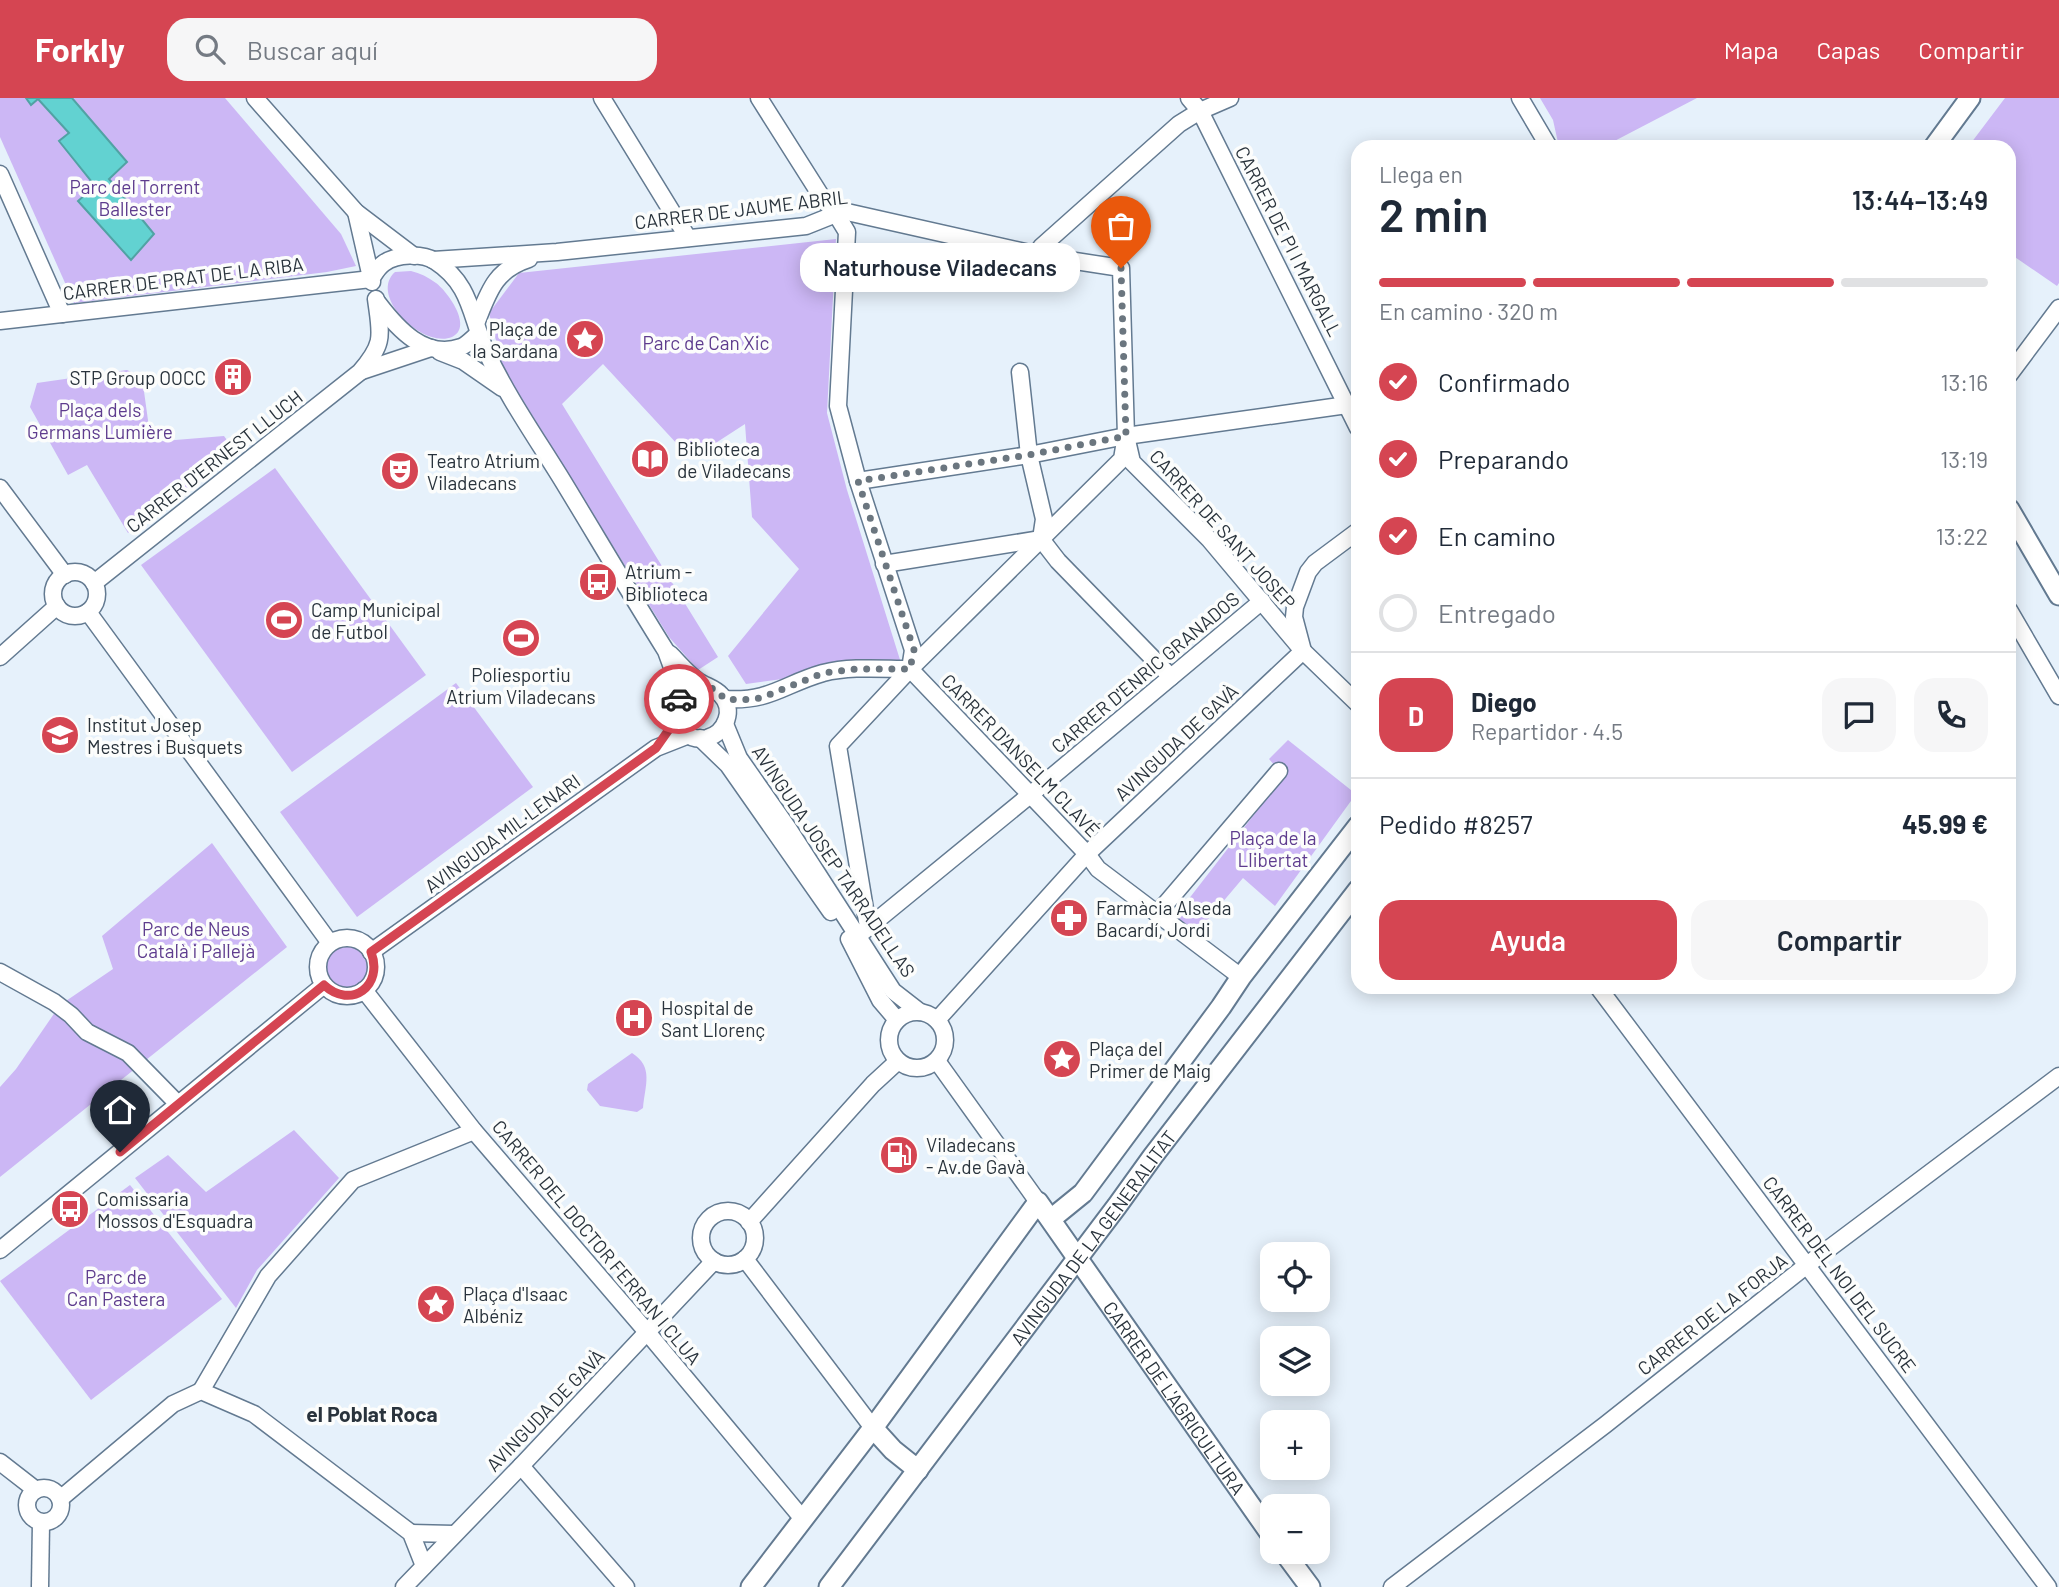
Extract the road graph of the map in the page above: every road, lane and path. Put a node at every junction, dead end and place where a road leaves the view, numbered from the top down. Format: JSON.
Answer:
{"nodes":[{"id":1,"x":255,"y":98,"type":"edge"},
{"id":2,"x":602,"y":98,"type":"edge"},
{"id":3,"x":759,"y":98,"type":"edge"},
{"id":4,"x":1230,"y":98,"type":"edge"},
{"id":5,"x":1520,"y":98,"type":"edge"},
{"id":6,"x":1970,"y":98,"type":"edge"},
{"id":7,"x":1195,"y":104,"type":"edge"},
{"id":8,"x":1545,"y":140,"type":"edge"},
{"id":9,"x":1939,"y":140,"type":"edge"},
{"id":10,"x":0,"y":174,"type":"edge"},
{"id":11,"x":356,"y":212,"type":"junction"},
{"id":12,"x":836,"y":214,"type":"junction"},
{"id":13,"x":688,"y":238,"type":"junction"},
{"id":14,"x":1042,"y":251,"type":"junction"},
{"id":15,"x":557,"y":252,"type":"junction"},
{"id":16,"x":414,"y":256,"type":"junction"},
{"id":17,"x":433,"y":260,"type":"junction"},
{"id":18,"x":371,"y":279,"type":"junction"},
{"id":19,"x":376,"y":299,"type":"junction"},
{"id":20,"x":2059,"y":308,"type":"edge"},
{"id":21,"x":62,"y":314,"type":"junction"},
{"id":22,"x":0,"y":321,"type":"edge"},
{"id":23,"x":478,"y":327,"type":"junction"},
{"id":24,"x":430,"y":348,"type":"junction"},
{"id":25,"x":2016,"y":366,"type":"edge"},
{"id":26,"x":360,"y":372,"type":"junction"},
{"id":27,"x":1020,"y":372,"type":"dead end"},
{"id":28,"x":504,"y":389,"type":"junction"},
{"id":29,"x":1347,"y":405,"type":"junction"},
{"id":30,"x":1351,"y":413,"type":"edge"},
{"id":31,"x":1126,"y":436,"type":"junction"},
{"id":32,"x":1028,"y":455,"type":"junction"},
{"id":33,"x":858,"y":481,"type":"junction"},
{"id":34,"x":0,"y":488,"type":"edge"},
{"id":35,"x":2016,"y":521,"type":"edge"},
{"id":36,"x":1351,"y":536,"type":"edge"},
{"id":37,"x":1041,"y":539,"type":"junction"},
{"id":38,"x":884,"y":564,"type":"junction"},
{"id":39,"x":65,"y":575,"type":"junction"},
{"id":40,"x":94,"y":583,"type":"junction"},
{"id":41,"x":2059,"y":594,"type":"edge"},
{"id":42,"x":1262,"y":601,"type":"junction"},
{"id":43,"x":57,"y":606,"type":"junction"},
{"id":44,"x":88,"y":612,"type":"junction"},
{"id":45,"x":2016,"y":622,"type":"edge"},
{"id":46,"x":666,"y":651,"type":"junction"},
{"id":47,"x":1303,"y":652,"type":"junction"},
{"id":48,"x":0,"y":657,"type":"edge"},
{"id":49,"x":910,"y":669,"type":"junction"},
{"id":50,"x":1171,"y":677,"type":"junction"},
{"id":51,"x":708,"y":687,"type":"junction"},
{"id":52,"x":2059,"y":696,"type":"edge"},
{"id":53,"x":1351,"y":697,"type":"edge"},
{"id":54,"x":725,"y":699,"type":"junction"},
{"id":55,"x":679,"y":700,"type":"junction"},
{"id":56,"x":677,"y":718,"type":"junction"},
{"id":57,"x":725,"y":724,"type":"junction"},
{"id":58,"x":695,"y":737,"type":"junction"},
{"id":59,"x":656,"y":748,"type":"junction"},
{"id":60,"x":1279,"y":771,"type":"dead end"},
{"id":61,"x":1030,"y":795,"type":"junction"},
{"id":62,"x":1351,"y":835,"type":"edge"},
{"id":63,"x":1087,"y":854,"type":"junction"},
{"id":64,"x":1351,"y":899,"type":"edge"},
{"id":65,"x":1157,"y":914,"type":"junction"},
{"id":66,"x":864,"y":931,"type":"junction"},
{"id":67,"x":330,"y":943,"type":"junction"},
{"id":68,"x":371,"y":952,"type":"junction"},
{"id":69,"x":0,"y":972,"type":"edge"},
{"id":70,"x":1241,"y":977,"type":"junction"},
{"id":71,"x":324,"y":985,"type":"junction"},
{"id":72,"x":364,"y":990,"type":"junction"},
{"id":73,"x":1603,"y":994,"type":"edge"},
{"id":74,"x":920,"y":1012,"type":"junction"},
{"id":75,"x":897,"y":1020,"type":"junction"},
{"id":76,"x":937,"y":1020,"type":"junction"},
{"id":77,"x":898,"y":1061,"type":"junction"},
{"id":78,"x":937,"y":1061,"type":"junction"},
{"id":79,"x":2059,"y":1076,"type":"edge"},
{"id":80,"x":177,"y":1104,"type":"junction"},
{"id":81,"x":474,"y":1131,"type":"junction"},
{"id":82,"x":1038,"y":1202,"type":"junction"},
{"id":83,"x":1052,"y":1219,"type":"junction"},
{"id":84,"x":750,"y":1222,"type":"junction"},
{"id":85,"x":1,"y":1247,"type":"edge"},
{"id":86,"x":745,"y":1259,"type":"junction"},
{"id":87,"x":1077,"y":1260,"type":"junction"},
{"id":88,"x":714,"y":1261,"type":"junction"},
{"id":89,"x":1807,"y":1265,"type":"junction"},
{"id":90,"x":648,"y":1332,"type":"junction"},
{"id":91,"x":201,"y":1391,"type":"junction"},
{"id":92,"x":873,"y":1429,"type":"junction"},
{"id":93,"x":0,"y":1462,"type":"edge"},
{"id":94,"x":521,"y":1466,"type":"junction"},
{"id":95,"x":918,"y":1470,"type":"junction"},
{"id":96,"x":36,"y":1490,"type":"junction"},
{"id":97,"x":60,"y":1499,"type":"junction"},
{"id":98,"x":802,"y":1518,"type":"junction"},
{"id":99,"x":1260,"y":1519,"type":"edge"},
{"id":100,"x":41,"y":1523,"type":"junction"},
{"id":101,"x":411,"y":1533,"type":"junction"},
{"id":102,"x":454,"y":1534,"type":"junction"},
{"id":103,"x":1293,"y":1564,"type":"edge"},
{"id":104,"x":424,"y":1566,"type":"junction"},
{"id":105,"x":40,"y":1587,"type":"edge"},
{"id":106,"x":404,"y":1587,"type":"edge"},
{"id":107,"x":626,"y":1587,"type":"edge"},
{"id":108,"x":751,"y":1587,"type":"edge"},
{"id":109,"x":829,"y":1587,"type":"edge"},
{"id":110,"x":1310,"y":1587,"type":"edge"},
{"id":111,"x":1392,"y":1587,"type":"edge"},
{"id":112,"x":2048,"y":1587,"type":"edge"}],
"edges":[{"from":1,"to":11,"type":"street"},
{"from":2,"to":13,"type":"street"},
{"from":3,"to":12,"type":"street"},
{"from":4,"to":7,"type":"street"},
{"from":5,"to":8,"type":"street"},
{"from":6,"to":9,"type":"street"},
{"from":7,"to":14,"type":"street"},
{"from":7,"to":29,"type":"street","name":"CARRER DE PI I MARGALL"},
{"from":10,"to":21,"type":"street"},
{"from":11,"to":16,"type":"street"},
{"from":11,"to":18,"type":"street"},
{"from":12,"to":13,"type":"street","name":"CARRER DE JAUME ABRIL"},
{"from":12,"to":14,"type":"street","name":"CARRER DE JAUME ABRIL"},
{"from":12,"to":33,"type":"street"},
{"from":13,"to":15,"type":"street","name":"CARRER DE JAUME ABRIL"},
{"from":14,"to":31,"type":"street","name":"CARRER DE SANT JOSEP"},
{"from":15,"to":17,"type":"street","name":"CARRER DE JAUME ABRIL"},
{"from":15,"to":23,"type":"street","name":"CARRER DE JAUME ABRIL"},
{"from":16,"to":17,"type":"street"},
{"from":16,"to":18,"type":"street"},
{"from":17,"to":23,"type":"street"},
{"from":18,"to":19,"type":"street"},
{"from":18,"to":21,"type":"street","name":"CARRER DE PRAT DE LA RIBA"},
{"from":19,"to":24,"type":"street"},
{"from":19,"to":26,"type":"street","name":"CARRER D'ERNEST LLUCH"},
{"from":20,"to":25,"type":"street"},
{"from":21,"to":22,"type":"street","name":"CARRER DE PRAT DE LA RIBA"},
{"from":23,"to":24,"type":"street"},
{"from":23,"to":28,"type":"street"},
{"from":24,"to":26,"type":"street","name":"CARRER D'ERNEST LLUCH"},
{"from":24,"to":28,"type":"street"},
{"from":26,"to":40,"type":"street","name":"CARRER D'ERNEST LLUCH"},
{"from":27,"to":32,"type":"street"},
{"from":28,"to":46,"type":"street"},
{"from":29,"to":30,"type":"street","name":"CARRER DE PI I MARGALL"},
{"from":29,"to":31,"type":"street"},
{"from":31,"to":32,"type":"street"},
{"from":31,"to":37,"type":"street"},
{"from":31,"to":42,"type":"street","name":"CARRER DE SANT JOSEP"},
{"from":32,"to":33,"type":"street"},
{"from":32,"to":37,"type":"street"},
{"from":33,"to":38,"type":"street"},
{"from":34,"to":39,"type":"street"},
{"from":35,"to":41,"type":"street"},
{"from":36,"to":47,"type":"street"},
{"from":37,"to":38,"type":"street"},
{"from":37,"to":49,"type":"street"},
{"from":37,"to":50,"type":"street"},
{"from":38,"to":49,"type":"street"},
{"from":39,"to":40,"type":"street"},
{"from":39,"to":43,"type":"street"},
{"from":40,"to":44,"type":"street"},
{"from":42,"to":47,"type":"street","name":"CARRER DE SANT JOSEP"},
{"from":42,"to":50,"type":"street","name":"CARRER D'ENRIC GRANADOS"},
{"from":43,"to":44,"type":"street"},
{"from":43,"to":48,"type":"street"},
{"from":44,"to":67,"type":"street"},
{"from":45,"to":52,"type":"street"},
{"from":46,"to":51,"type":"street"},
{"from":46,"to":55,"type":"street"},
{"from":47,"to":53,"type":"street","name":"CARRER DE SANT JOSEP"},
{"from":47,"to":63,"type":"street","name":"AVINGUDA DE GAVÀ"},
{"from":49,"to":54,"type":"street"},
{"from":49,"to":61,"type":"street","name":"CARRER D'ANSELM CLAVÉ"},
{"from":49,"to":66,"type":"street"},
{"from":50,"to":61,"type":"street","name":"CARRER D'ENRIC GRANADOS"},
{"from":51,"to":54,"type":"street"},
{"from":51,"to":55,"type":"street"},
{"from":54,"to":57,"type":"street"},
{"from":55,"to":56,"type":"street"},
{"from":56,"to":58,"type":"street"},
{"from":56,"to":59,"type":"street"},
{"from":57,"to":58,"type":"street"},
{"from":57,"to":66,"type":"street","name":"AVINGUDA JOSEP TARRADELLAS"},
{"from":58,"to":59,"type":"street"},
{"from":58,"to":75,"type":"street","name":"AVINGUDA JOSEP TARRADELLAS"},
{"from":59,"to":68,"type":"street","name":"AVINGUDA MIL·LENARI"},
{"from":60,"to":65,"type":"street"},
{"from":61,"to":63,"type":"street","name":"CARRER D'ANSELM CLAVÉ"},
{"from":61,"to":66,"type":"street","name":"CARRER D'ENRIC GRANADOS"},
{"from":62,"to":70,"type":"street"},
{"from":63,"to":65,"type":"street","name":"CARRER D'ANSELM CLAVÉ"},
{"from":63,"to":76,"type":"street","name":"AVINGUDA DE GAVÀ"},
{"from":64,"to":87,"type":"street","name":"AVINGUDA DE LA GENERALITAT"},
{"from":65,"to":70,"type":"street","name":"CARRER D'ANSELM CLAVÉ"},
{"from":66,"to":74,"type":"street","name":"AVINGUDA JOSEP TARRADELLAS"},
{"from":67,"to":68,"type":"street"},
{"from":67,"to":71,"type":"street"},
{"from":68,"to":72,"type":"street"},
{"from":69,"to":80,"type":"street"},
{"from":70,"to":83,"type":"street"},
{"from":71,"to":72,"type":"street"},
{"from":71,"to":80,"type":"street"},
{"from":72,"to":81,"type":"street","name":"CARRER DEL DOCTOR FERRAN I CLUA"},
{"from":73,"to":89,"type":"street","name":"CARRER DEL NOI DEL SUCRE"},
{"from":74,"to":75,"type":"street"},
{"from":74,"to":76,"type":"street"},
{"from":75,"to":77,"type":"street"},
{"from":76,"to":78,"type":"street"},
{"from":77,"to":78,"type":"street"},
{"from":77,"to":84,"type":"street"},
{"from":78,"to":82,"type":"street"},
{"from":79,"to":89,"type":"street","name":"CARRER DE LA FORJA"},
{"from":80,"to":85,"type":"street"},
{"from":81,"to":90,"type":"street","name":"CARRER DEL DOCTOR FERRAN I CLUA"},
{"from":81,"to":91,"type":"street"},
{"from":82,"to":83,"type":"street","name":"CARRER DE L'AGRICULTURA"},
{"from":82,"to":92,"type":"street"},
{"from":83,"to":87,"type":"street","name":"CARRER DE L'AGRICULTURA"},
{"from":84,"to":86,"type":"street"},
{"from":84,"to":88,"type":"street"},
{"from":86,"to":88,"type":"street"},
{"from":86,"to":92,"type":"street"},
{"from":87,"to":95,"type":"street","name":"AVINGUDA DE LA GENERALITAT"},
{"from":87,"to":99,"type":"street","name":"CARRER DE L'AGRICULTURA"},
{"from":88,"to":90,"type":"street","name":"AVINGUDA DE GAVÀ"},
{"from":89,"to":111,"type":"street","name":"CARRER DE LA FORJA"},
{"from":89,"to":112,"type":"street","name":"CARRER DEL NOI DEL SUCRE"},
{"from":90,"to":94,"type":"street","name":"AVINGUDA DE GAVÀ"},
{"from":90,"to":98,"type":"street","name":"CARRER DEL DOCTOR FERRAN I CLUA"},
{"from":91,"to":97,"type":"street"},
{"from":91,"to":101,"type":"street"},
{"from":92,"to":95,"type":"street"},
{"from":92,"to":98,"type":"street"},
{"from":93,"to":96,"type":"street"},
{"from":94,"to":102,"type":"street","name":"AVINGUDA DE GAVÀ"},
{"from":94,"to":107,"type":"street"},
{"from":95,"to":109,"type":"street","name":"AVINGUDA DE LA GENERALITAT"},
{"from":96,"to":97,"type":"street"},
{"from":96,"to":100,"type":"street"},
{"from":97,"to":100,"type":"street"},
{"from":98,"to":108,"type":"street"},
{"from":100,"to":105,"type":"street"},
{"from":101,"to":102,"type":"street"},
{"from":101,"to":104,"type":"street"},
{"from":102,"to":104,"type":"street","name":"AVINGUDA DE GAVÀ"},
{"from":103,"to":110,"type":"street"},
{"from":104,"to":106,"type":"street","name":"AVINGUDA DE GAVÀ"}]}
